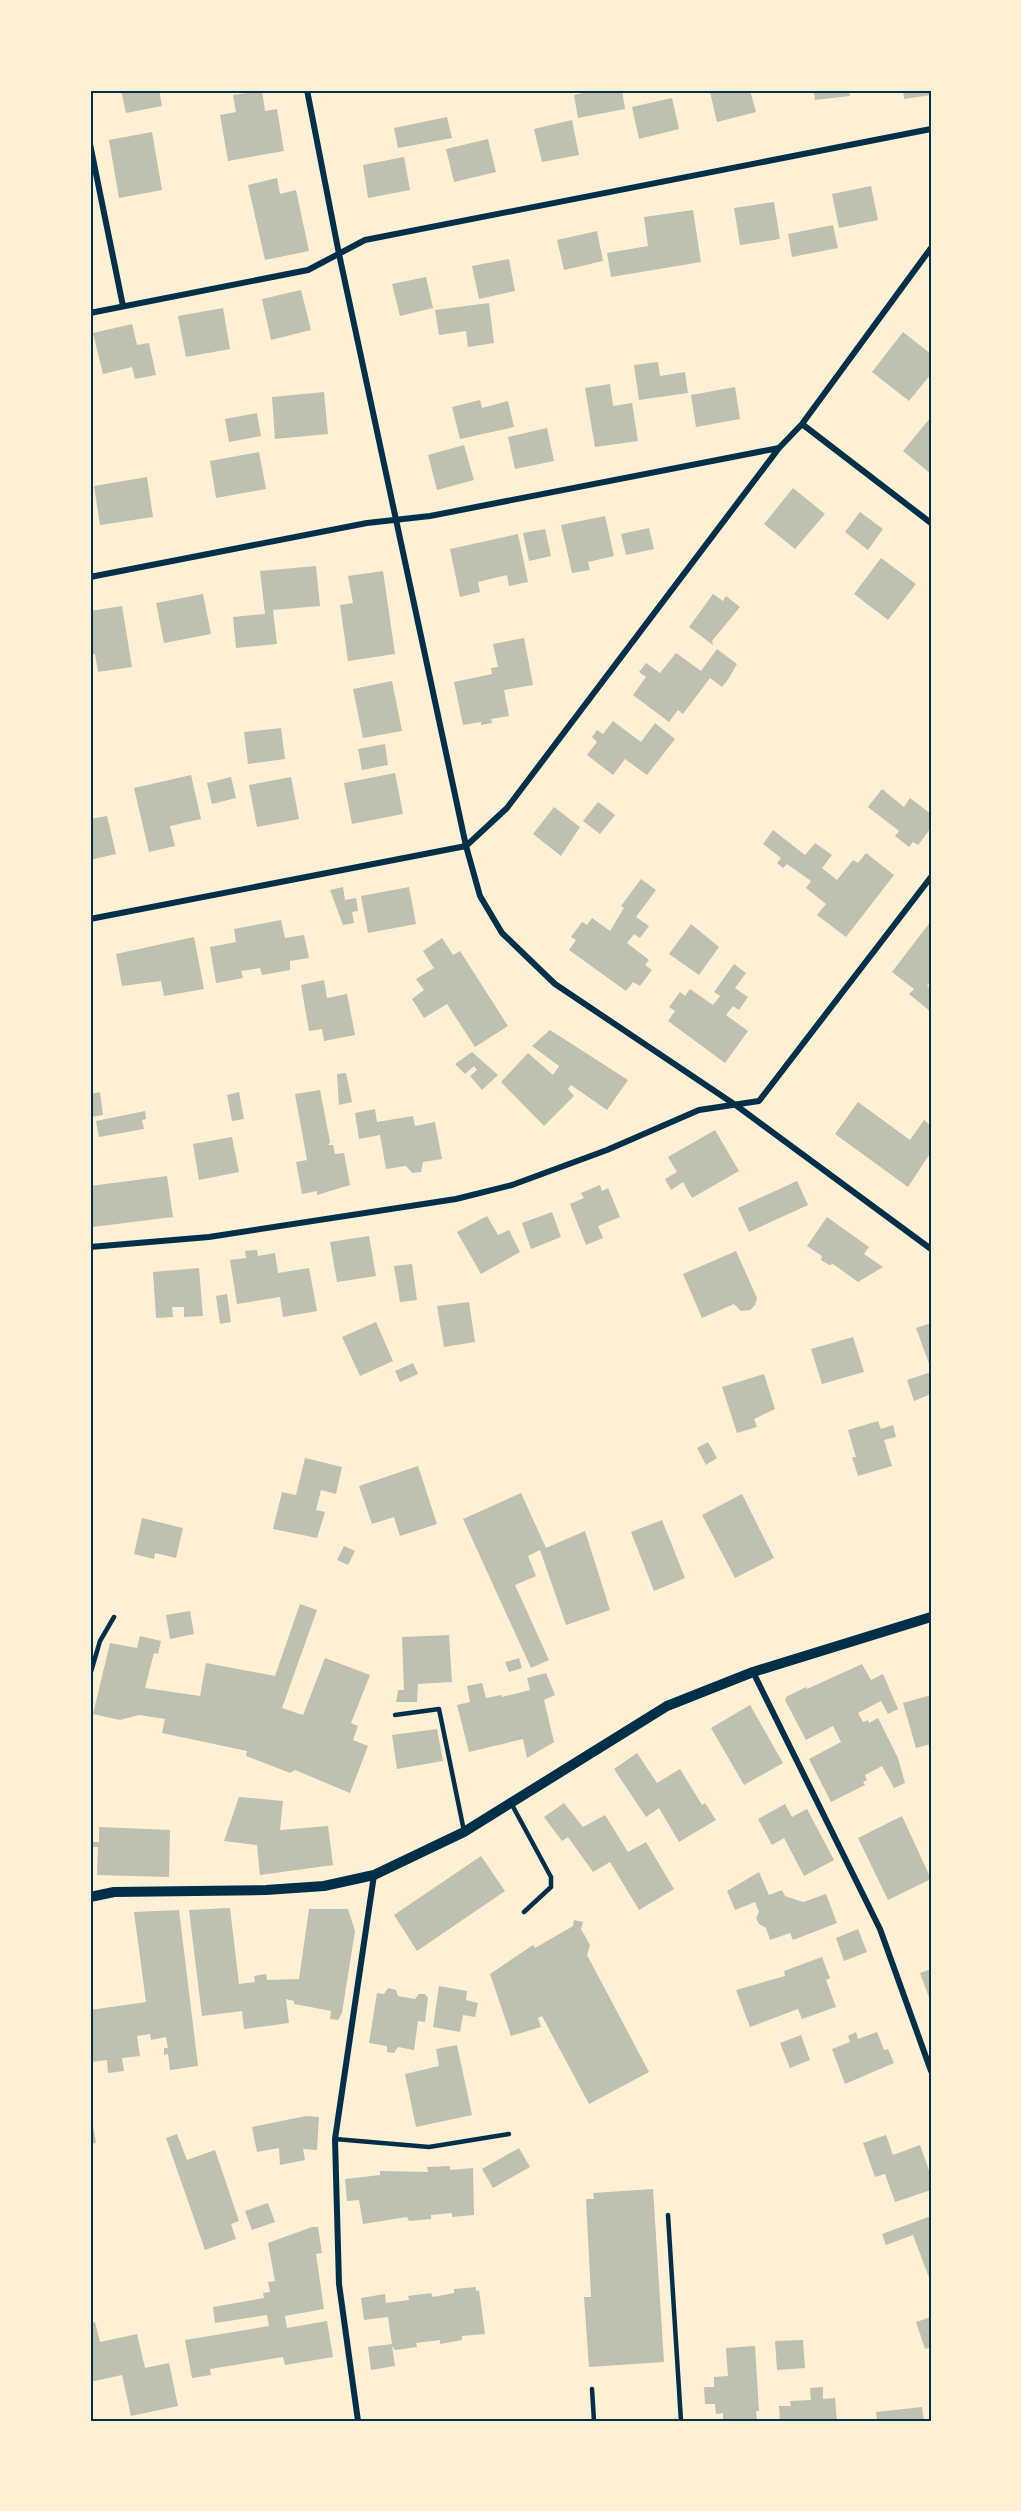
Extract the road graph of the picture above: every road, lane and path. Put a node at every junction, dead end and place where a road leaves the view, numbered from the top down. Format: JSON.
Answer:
{"nodes":[{"id":1,"x":307,"y":90,"type":"edge"},
{"id":2,"x":931,"y":129,"type":"edge"},
{"id":3,"x":90,"y":144,"type":"edge"},
{"id":4,"x":931,"y":248,"type":"edge"},
{"id":5,"x":339,"y":254,"type":"junction"},
{"id":6,"x":123,"y":306,"type":"junction"},
{"id":7,"x":90,"y":313,"type":"edge"},
{"id":8,"x":802,"y":424,"type":"junction"},
{"id":9,"x":779,"y":448,"type":"junction"},
{"id":10,"x":395,"y":520,"type":"junction"},
{"id":11,"x":931,"y":523,"type":"edge"},
{"id":12,"x":90,"y":577,"type":"edge"},
{"id":13,"x":466,"y":846,"type":"junction"},
{"id":14,"x":931,"y":877,"type":"edge"},
{"id":15,"x":90,"y":919,"type":"edge"},
{"id":16,"x":737,"y":1106,"type":"junction"},
{"id":17,"x":90,"y":1247,"type":"edge"},
{"id":18,"x":931,"y":1249,"type":"edge"},
{"id":19,"x":114,"y":1617,"type":"dead end"},
{"id":20,"x":931,"y":1617,"type":"edge"},
{"id":21,"x":753,"y":1671,"type":"junction"},
{"id":22,"x":90,"y":1675,"type":"edge"},
{"id":23,"x":395,"y":1715,"type":"dead end"},
{"id":24,"x":511,"y":1803,"type":"junction"},
{"id":25,"x":464,"y":1832,"type":"junction"},
{"id":26,"x":374,"y":1875,"type":"junction"},
{"id":27,"x":90,"y":1897,"type":"edge"},
{"id":28,"x":524,"y":1912,"type":"dead end"},
{"id":29,"x":931,"y":2071,"type":"edge"},
{"id":30,"x":509,"y":2134,"type":"dead end"},
{"id":31,"x":335,"y":2139,"type":"junction"},
{"id":32,"x":668,"y":2215,"type":"dead end"},
{"id":33,"x":592,"y":2389,"type":"dead end"},
{"id":34,"x":358,"y":2421,"type":"edge"},
{"id":35,"x":594,"y":2421,"type":"edge"},
{"id":36,"x":681,"y":2421,"type":"edge"}],
"edges":[{"from":1,"to":5,"type":"street"},
{"from":2,"to":5,"type":"street"},
{"from":3,"to":6,"type":"street"},
{"from":4,"to":8,"type":"street"},
{"from":5,"to":6,"type":"street"},
{"from":5,"to":10,"type":"street"},
{"from":6,"to":7,"type":"street"},
{"from":8,"to":9,"type":"street"},
{"from":8,"to":11,"type":"street"},
{"from":9,"to":10,"type":"street"},
{"from":9,"to":13,"type":"street"},
{"from":10,"to":12,"type":"street"},
{"from":10,"to":13,"type":"street"},
{"from":13,"to":15,"type":"street"},
{"from":13,"to":16,"type":"street"},
{"from":14,"to":16,"type":"street"},
{"from":16,"to":17,"type":"street"},
{"from":16,"to":18,"type":"street"},
{"from":19,"to":22,"type":"lane"},
{"from":20,"to":21,"type":"street"},
{"from":21,"to":24,"type":"street"},
{"from":21,"to":29,"type":"street"},
{"from":23,"to":25,"type":"lane"},
{"from":24,"to":25,"type":"street"},
{"from":24,"to":28,"type":"lane"},
{"from":25,"to":26,"type":"street"},
{"from":26,"to":27,"type":"street"},
{"from":26,"to":31,"type":"street"},
{"from":30,"to":31,"type":"lane"},
{"from":31,"to":34,"type":"street"},
{"from":32,"to":36,"type":"lane"},
{"from":33,"to":35,"type":"lane"}]}
